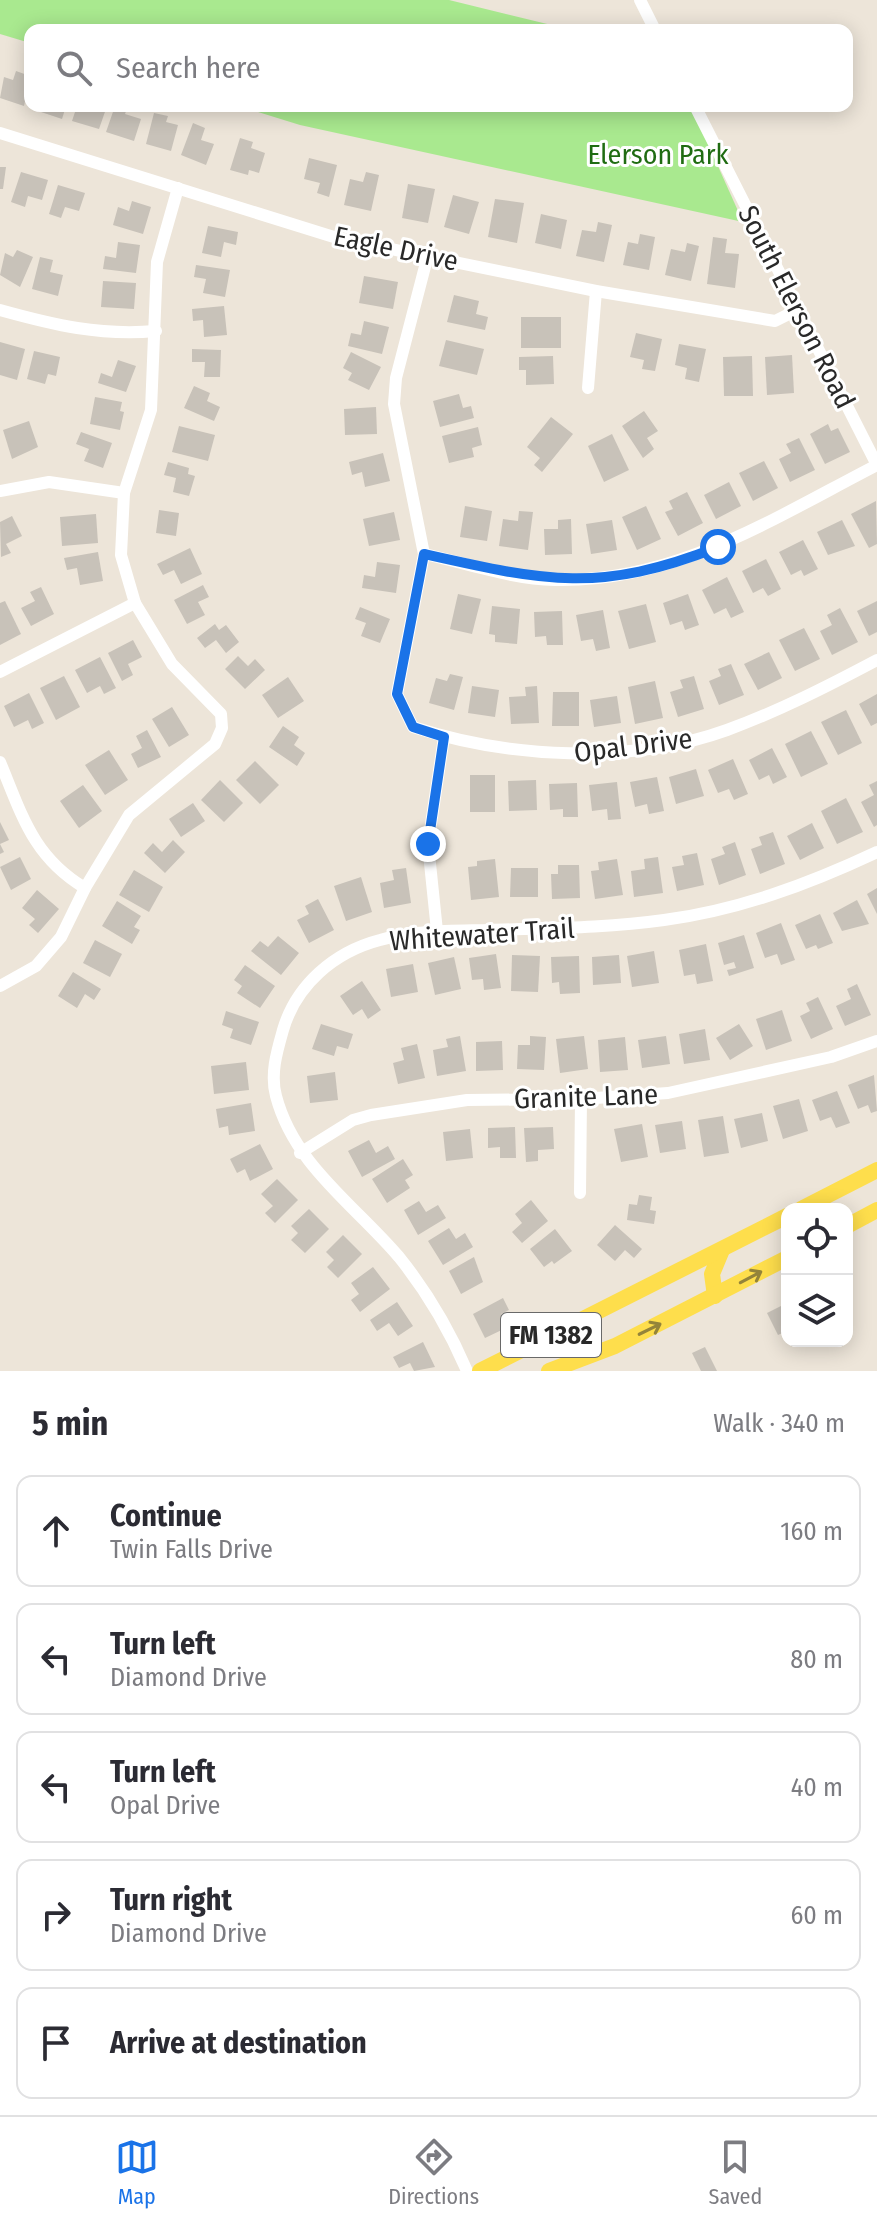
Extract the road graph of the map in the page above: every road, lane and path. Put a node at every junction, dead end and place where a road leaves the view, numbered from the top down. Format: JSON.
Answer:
{"nodes":[{"id":1,"x":640,"y":0,"type":"edge"},
{"id":2,"x":652,"y":24,"type":"edge"},
{"id":3,"x":698,"y":112,"type":"edge"},
{"id":4,"x":0,"y":133,"type":"edge"},
{"id":5,"x":178,"y":188,"type":"junction"},
{"id":6,"x":428,"y":255,"type":"junction"},
{"id":7,"x":596,"y":291,"type":"junction"},
{"id":8,"x":799,"y":309,"type":"junction"},
{"id":9,"x":0,"y":310,"type":"edge"},
{"id":10,"x":156,"y":331,"type":"junction"},
{"id":11,"x":588,"y":388,"type":"dead end"},
{"id":12,"x":877,"y":465,"type":"edge"},
{"id":13,"x":0,"y":491,"type":"edge"},
{"id":14,"x":124,"y":493,"type":"junction"},
{"id":15,"x":424,"y":554,"type":"junction"},
{"id":16,"x":135,"y":603,"type":"junction"},
{"id":17,"x":877,"y":660,"type":"edge"},
{"id":18,"x":0,"y":672,"type":"edge"},
{"id":19,"x":444,"y":737,"type":"junction"},
{"id":20,"x":0,"y":762,"type":"edge"},
{"id":21,"x":877,"y":852,"type":"edge"},
{"id":22,"x":85,"y":888,"type":"junction"},
{"id":23,"x":437,"y":931,"type":"junction"},
{"id":24,"x":0,"y":986,"type":"edge"},
{"id":25,"x":877,"y":1041,"type":"edge"},
{"id":26,"x":581,"y":1099,"type":"junction"},
{"id":27,"x":300,"y":1153,"type":"junction"},
{"id":28,"x":877,"y":1170,"type":"edge"},
{"id":29,"x":580,"y":1193,"type":"dead end"},
{"id":30,"x":813,"y":1203,"type":"edge"},
{"id":31,"x":877,"y":1210,"type":"edge"},
{"id":32,"x":781,"y":1219,"type":"edge"},
{"id":33,"x":853,"y":1223,"type":"edge"},
{"id":34,"x":722,"y":1250,"type":"junction"},
{"id":35,"x":781,"y":1261,"type":"edge"},
{"id":36,"x":715,"y":1296,"type":"junction"},
{"id":37,"x":467,"y":1371,"type":"edge"},
{"id":38,"x":480,"y":1371,"type":"edge"},
{"id":39,"x":549,"y":1371,"type":"edge"}],
"edges":[{"from":1,"to":2,"type":"street"},
{"from":3,"to":8,"type":"street","name":"South Elerson Road"},
{"from":4,"to":5,"type":"street","name":"Eagle Drive"},
{"from":5,"to":6,"type":"street","name":"Eagle Drive"},
{"from":5,"to":10,"type":"street"},
{"from":6,"to":7,"type":"street","name":"Eagle Drive"},
{"from":6,"to":15,"type":"street"},
{"from":7,"to":8,"type":"street","name":"Eagle Drive"},
{"from":7,"to":11,"type":"street"},
{"from":8,"to":12,"type":"street","name":"South Elerson Road"},
{"from":9,"to":10,"type":"street"},
{"from":10,"to":14,"type":"street"},
{"from":12,"to":15,"type":"street"},
{"from":13,"to":14,"type":"street"},
{"from":14,"to":16,"type":"street"},
{"from":15,"to":19,"type":"street","name":"Opal Drive"},
{"from":16,"to":18,"type":"street"},
{"from":16,"to":22,"type":"street"},
{"from":17,"to":19,"type":"street","name":"Opal Drive"},
{"from":19,"to":23,"type":"street"},
{"from":20,"to":22,"type":"street"},
{"from":21,"to":23,"type":"street","name":"Whitewater Trail"},
{"from":22,"to":24,"type":"street"},
{"from":23,"to":27,"type":"street","name":"Whitewater Trail"},
{"from":25,"to":26,"type":"street","name":"Granite Lane"},
{"from":26,"to":27,"type":"street","name":"Granite Lane"},
{"from":26,"to":29,"type":"street"},
{"from":27,"to":37,"type":"street","name":"Whitewater Trail"},
{"from":28,"to":30,"type":"main road"},
{"from":31,"to":33,"type":"main road"},
{"from":32,"to":34,"type":"main road","number":"FM 1382"},
{"from":34,"to":36,"type":"main road"},
{"from":34,"to":38,"type":"main road","number":"FM 1382"},
{"from":36,"to":35,"type":"main road","number":"FM 1382","one_way":true},
{"from":39,"to":36,"type":"main road","number":"FM 1382","one_way":true}]}
